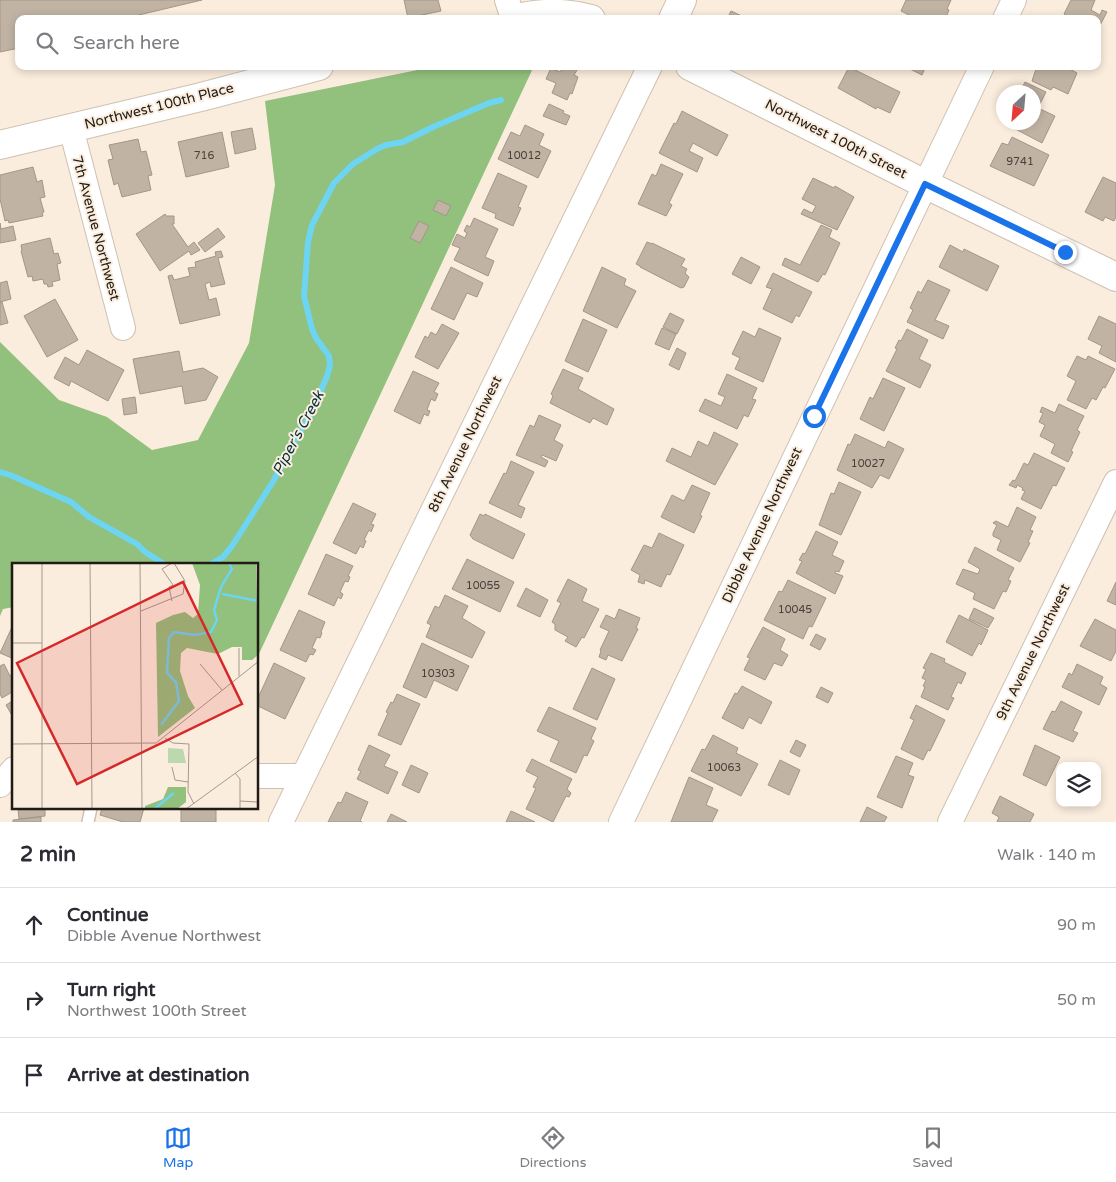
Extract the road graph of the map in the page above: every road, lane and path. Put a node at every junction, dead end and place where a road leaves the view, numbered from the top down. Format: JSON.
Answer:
{"nodes":[{"id":1,"x":508,"y":0,"type":"edge"},
{"id":2,"x":682,"y":0,"type":"edge"},
{"id":3,"x":1014,"y":0,"type":"edge"},
{"id":4,"x":513,"y":15,"type":"edge"},
{"id":5,"x":530,"y":15,"type":"edge"},
{"id":6,"x":574,"y":15,"type":"edge"},
{"id":7,"x":675,"y":15,"type":"edge"},
{"id":8,"x":1007,"y":15,"type":"edge"},
{"id":9,"x":303,"y":70,"type":"edge"},
{"id":10,"x":648,"y":70,"type":"edge"},
{"id":11,"x":698,"y":70,"type":"edge"},
{"id":12,"x":980,"y":70,"type":"edge"},
{"id":13,"x":71,"y":128,"type":"junction"},
{"id":14,"x":0,"y":145,"type":"edge"},
{"id":15,"x":925,"y":184,"type":"junction"},
{"id":16,"x":1116,"y":277,"type":"edge"},
{"id":17,"x":123,"y":328,"type":"dead end"},
{"id":18,"x":1116,"y":482,"type":"edge"},
{"id":19,"x":12,"y":771,"type":"edge"},
{"id":20,"x":259,"y":776,"type":"edge"},
{"id":21,"x":303,"y":776,"type":"junction"},
{"id":22,"x":0,"y":785,"type":"edge"},
{"id":23,"x":281,"y":822,"type":"edge"},
{"id":24,"x":621,"y":822,"type":"edge"},
{"id":25,"x":950,"y":822,"type":"edge"}],
"edges":[{"from":1,"to":4,"type":"street"},
{"from":2,"to":7,"type":"main road"},
{"from":3,"to":8,"type":"street"},
{"from":5,"to":6,"type":"main road"},
{"from":9,"to":13,"type":"main road","name":"Northwest 100th Place"},
{"from":10,"to":21,"type":"street","name":"8th Avenue Northwest"},
{"from":11,"to":15,"type":"main road","name":"Northwest 100th Street"},
{"from":12,"to":15,"type":"street","name":"Dibble Avenue Northwest"},
{"from":13,"to":14,"type":"main road","name":"Northwest 100th Place"},
{"from":13,"to":17,"type":"street","name":"7th Avenue Northwest"},
{"from":15,"to":16,"type":"main road","name":"Northwest 100th Street"},
{"from":15,"to":24,"type":"street","name":"Dibble Avenue Northwest"},
{"from":18,"to":25,"type":"street","name":"9th Avenue Northwest"},
{"from":19,"to":22,"type":"street"},
{"from":20,"to":21,"type":"street"},
{"from":21,"to":23,"type":"street","name":"8th Avenue Northwest"}]}
